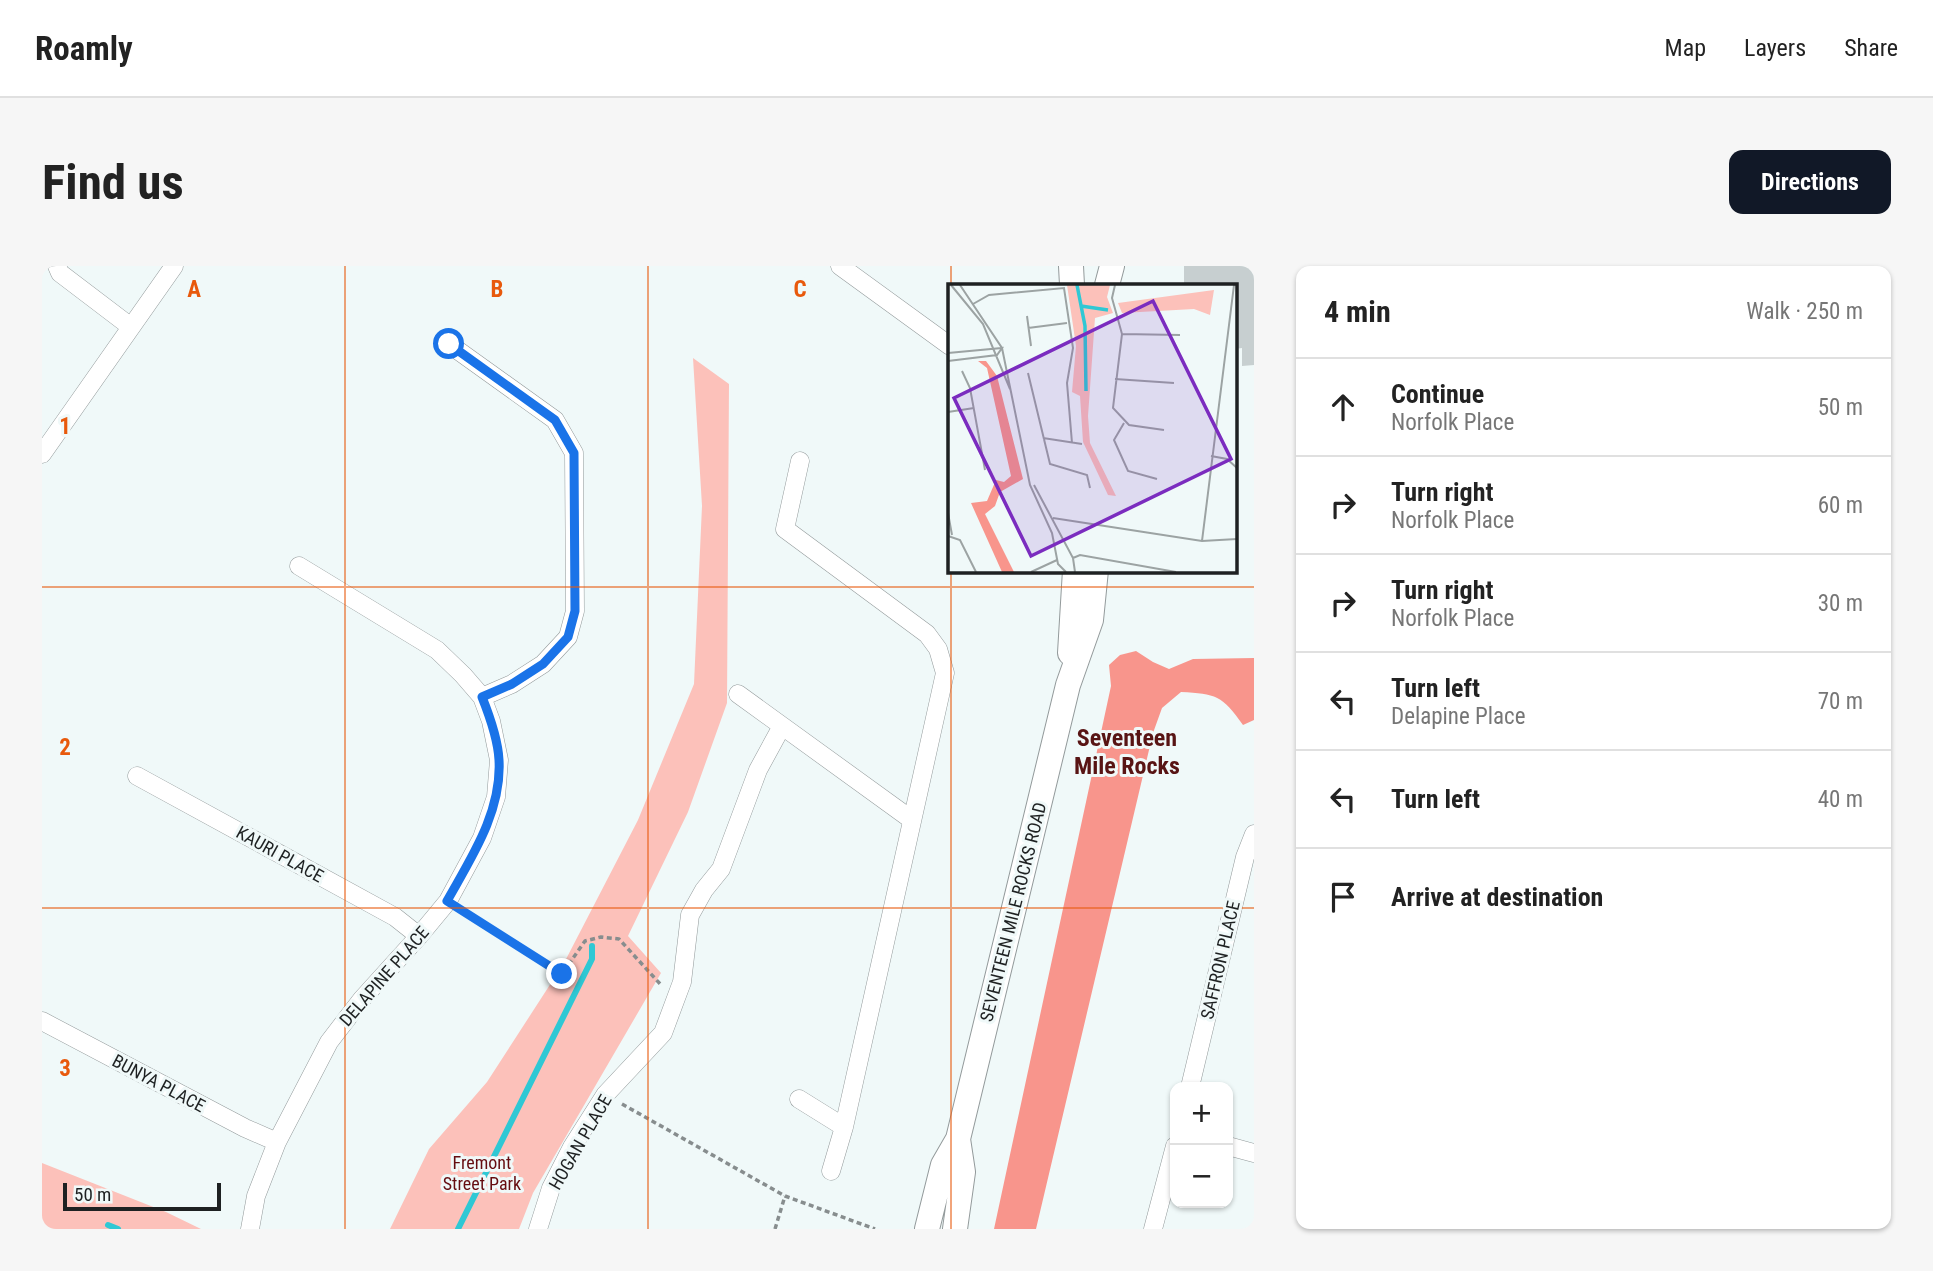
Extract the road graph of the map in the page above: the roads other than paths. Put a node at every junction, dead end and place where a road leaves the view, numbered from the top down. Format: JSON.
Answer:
{"nodes":[{"id":1,"x":57,"y":266,"type":"edge"},
{"id":2,"x":174,"y":266,"type":"edge"},
{"id":3,"x":840,"y":266,"type":"edge"},
{"id":4,"x":1071,"y":266,"type":"edge"},
{"id":5,"x":1112,"y":266,"type":"edge"},
{"id":6,"x":1072,"y":284,"type":"edge"},
{"id":7,"x":1107,"y":284,"type":"edge"},
{"id":8,"x":131,"y":327,"type":"junction"},
{"id":9,"x":449,"y":344,"type":"dead end"},
{"id":10,"x":948,"y":345,"type":"edge"},
{"id":11,"x":42,"y":454,"type":"edge"},
{"id":12,"x":800,"y":461,"type":"dead end"},
{"id":13,"x":299,"y":566,"type":"dead end"},
{"id":14,"x":1075,"y":572,"type":"edge"},
{"id":15,"x":1096,"y":572,"type":"edge"},
{"id":16,"x":1068,"y":685,"type":"junction"},
{"id":17,"x":738,"y":694,"type":"dead end"},
{"id":18,"x":482,"y":697,"type":"junction"},
{"id":19,"x":782,"y":726,"type":"junction"},
{"id":20,"x":137,"y":776,"type":"dead end"},
{"id":21,"x":912,"y":820,"type":"junction"},
{"id":22,"x":1254,"y":834,"type":"edge"},
{"id":23,"x":419,"y":936,"type":"junction"},
{"id":24,"x":42,"y":1021,"type":"edge"},
{"id":25,"x":1191,"y":1082,"type":"edge"},
{"id":26,"x":799,"y":1099,"type":"dead end"},
{"id":27,"x":844,"y":1127,"type":"junction"},
{"id":28,"x":958,"y":1139,"type":"junction"},
{"id":29,"x":277,"y":1143,"type":"junction"},
{"id":30,"x":1233,"y":1147,"type":"edge"},
{"id":31,"x":1254,"y":1153,"type":"edge"},
{"id":32,"x":1170,"y":1165,"type":"edge"},
{"id":33,"x":831,"y":1171,"type":"dead end"},
{"id":34,"x":250,"y":1229,"type":"edge"},
{"id":35,"x":538,"y":1229,"type":"edge"},
{"id":36,"x":927,"y":1229,"type":"edge"},
{"id":37,"x":955,"y":1229,"type":"edge"},
{"id":38,"x":1153,"y":1229,"type":"edge"}],
"edges":[{"from":1,"to":8,"type":"street"},
{"from":2,"to":8,"type":"street"},
{"from":3,"to":10,"type":"street"},
{"from":4,"to":6,"type":"main road"},
{"from":5,"to":7,"type":"main road"},
{"from":8,"to":11,"type":"street"},
{"from":9,"to":18,"type":"street"},
{"from":12,"to":21,"type":"street"},
{"from":13,"to":18,"type":"street","name":"DELAPINE PLACE"},
{"from":14,"to":16,"type":"main road","name":"SEVENTEEN MILE ROCKS ROAD"},
{"from":15,"to":16,"type":"main road","name":"SEVENTEEN MILE ROCKS ROAD"},
{"from":16,"to":28,"type":"main road","name":"SEVENTEEN MILE ROCKS ROAD"},
{"from":17,"to":19,"type":"street"},
{"from":18,"to":23,"type":"street","name":"DELAPINE PLACE"},
{"from":19,"to":21,"type":"street"},
{"from":19,"to":35,"type":"street","name":"HOGAN PLACE"},
{"from":20,"to":23,"type":"street","name":"KAURI PLACE"},
{"from":21,"to":27,"type":"street"},
{"from":22,"to":25,"type":"street","name":"SAFFRON PLACE"},
{"from":23,"to":29,"type":"street","name":"DELAPINE PLACE"},
{"from":24,"to":29,"type":"street","name":"BUNYA PLACE"},
{"from":26,"to":27,"type":"street"},
{"from":27,"to":33,"type":"street"},
{"from":28,"to":36,"type":"main road","name":"SEVENTEEN MILE ROCKS ROAD"},
{"from":28,"to":37,"type":"main road","name":"SEVENTEEN MILE ROCKS ROAD"},
{"from":29,"to":34,"type":"street","name":"DELAPINE PLACE"},
{"from":30,"to":31,"type":"street"},
{"from":32,"to":38,"type":"street"}]}
